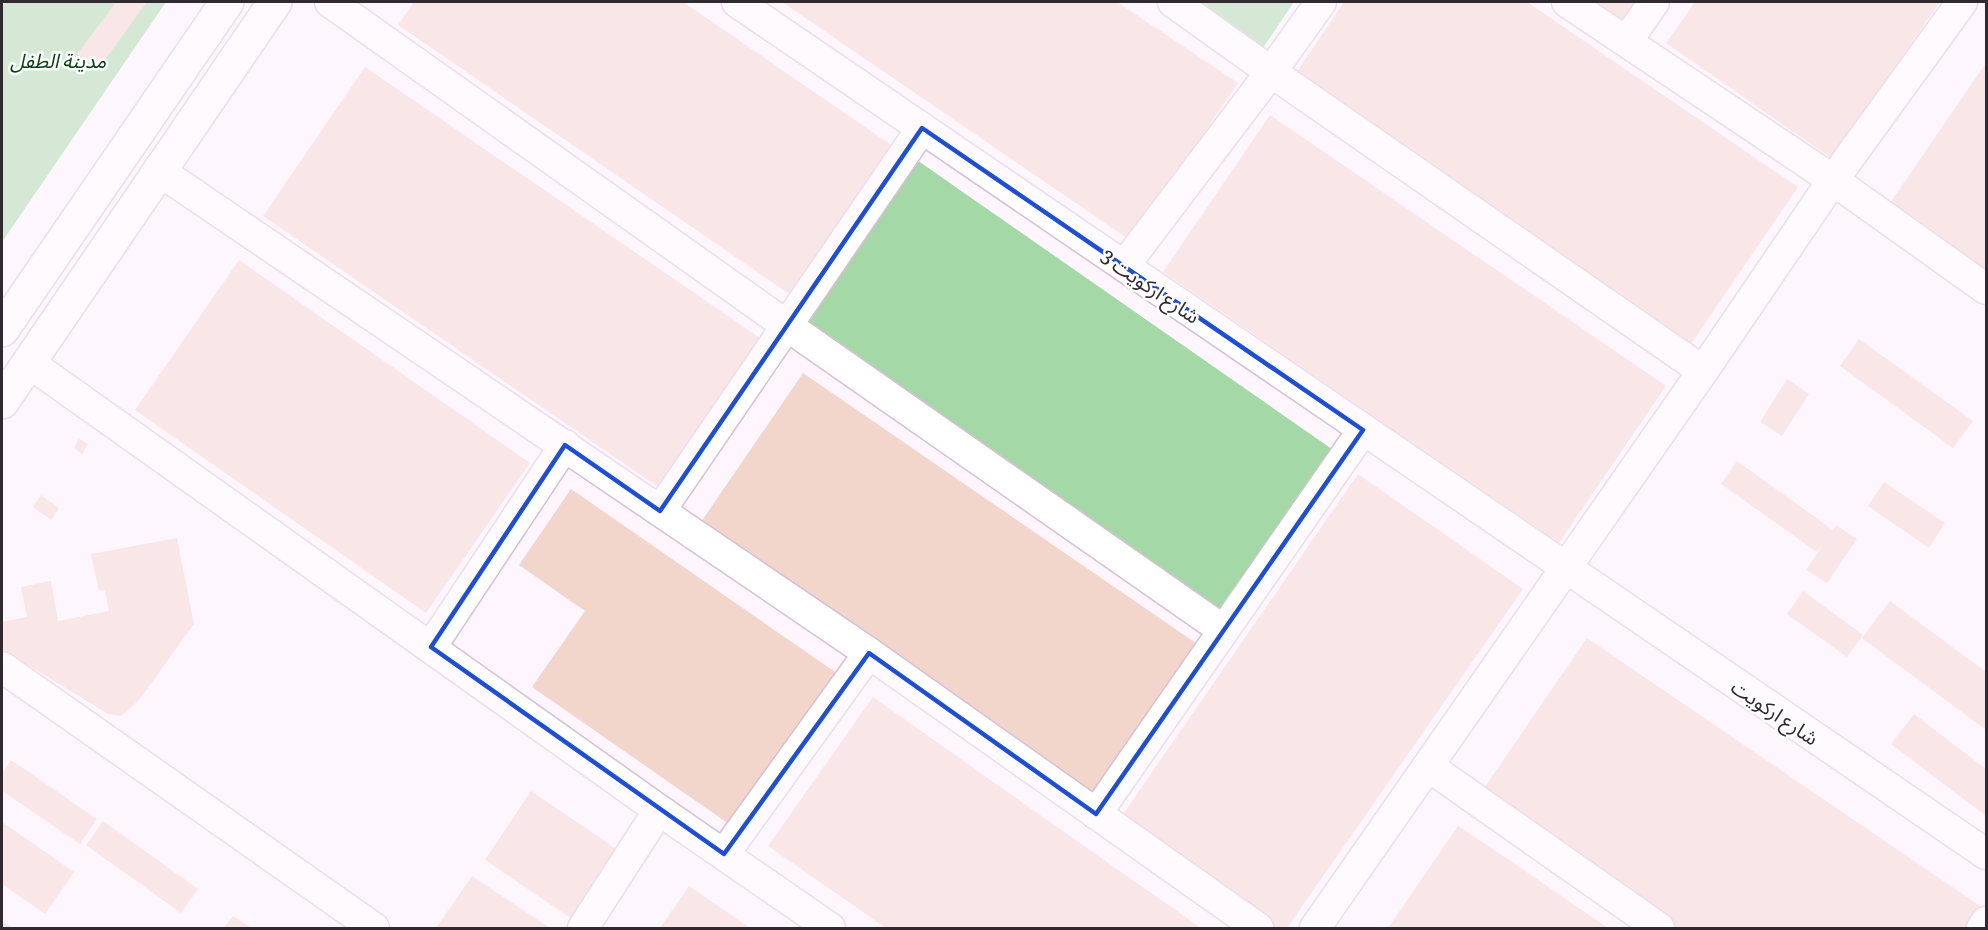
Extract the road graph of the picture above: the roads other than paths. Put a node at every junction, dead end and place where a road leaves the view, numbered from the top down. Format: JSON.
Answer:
{"nodes":[{"id":1,"x":227,"y":2,"type":"edge"},
{"id":2,"x":275,"y":2,"type":"edge"},
{"id":3,"x":330,"y":2,"type":"edge"},
{"id":4,"x":737,"y":2,"type":"edge"},
{"id":5,"x":1173,"y":2,"type":"edge"},
{"id":6,"x":1321,"y":2,"type":"edge"},
{"id":7,"x":1567,"y":2,"type":"edge"},
{"id":8,"x":1654,"y":2,"type":"edge"},
{"id":9,"x":1962,"y":2,"type":"edge"},
{"id":10,"x":1627,"y":41,"type":"junction"},
{"id":11,"x":1271,"y":72,"type":"junction"},
{"id":12,"x":922,"y":128,"type":"junction"},
{"id":13,"x":158,"y":170,"type":"junction"},
{"id":14,"x":1833,"y":180,"type":"junction"},
{"id":15,"x":1124,"y":266,"type":"junction"},
{"id":16,"x":1986,"y":289,"type":"edge"},
{"id":17,"x":786,"y":325,"type":"junction"},
{"id":18,"x":2,"y":330,"type":"edge"},
{"id":19,"x":28,"y":363,"type":"junction"},
{"id":20,"x":1703,"y":371,"type":"junction"},
{"id":21,"x":2,"y":402,"type":"edge"},
{"id":22,"x":1363,"y":430,"type":"junction"},
{"id":23,"x":564,"y":445,"type":"junction"},
{"id":24,"x":660,"y":511,"type":"junction"},
{"id":25,"x":1566,"y":568,"type":"junction"},
{"id":26,"x":1223,"y":630,"type":"junction"},
{"id":27,"x":431,"y":647,"type":"junction"},
{"id":28,"x":869,"y":653,"type":"junction"},
{"id":29,"x":2,"y":667,"type":"edge"},
{"id":30,"x":1428,"y":766,"type":"junction"},
{"id":31,"x":659,"y":810,"type":"junction"},
{"id":32,"x":1096,"y":814,"type":"junction"},
{"id":33,"x":724,"y":854,"type":"junction"},
{"id":34,"x":1986,"y":854,"type":"edge"},
{"id":35,"x":1986,"y":922,"type":"edge"},
{"id":36,"x":374,"y":928,"type":"edge"},
{"id":37,"x":583,"y":928,"type":"edge"},
{"id":38,"x":830,"y":928,"type":"edge"},
{"id":39,"x":1258,"y":928,"type":"edge"},
{"id":40,"x":1315,"y":928,"type":"edge"},
{"id":41,"x":1659,"y":928,"type":"edge"},
{"id":42,"x":1982,"y":928,"type":"edge"}],
"edges":[{"from":1,"to":18,"type":"street"},
{"from":2,"to":13,"type":"street"},
{"from":3,"to":17,"type":"street"},
{"from":4,"to":12,"type":"street","name":"شارع اركويت 3"},
{"from":5,"to":11,"type":"street"},
{"from":6,"to":11,"type":"street"},
{"from":7,"to":10,"type":"street"},
{"from":8,"to":10,"type":"street"},
{"from":9,"to":14,"type":"street"},
{"from":10,"to":14,"type":"street"},
{"from":11,"to":15,"type":"street"},
{"from":11,"to":20,"type":"street"},
{"from":12,"to":15,"type":"street","name":"شارع اركويت 3"},
{"from":12,"to":17,"type":"street"},
{"from":13,"to":19,"type":"street"},
{"from":13,"to":23,"type":"street"},
{"from":14,"to":16,"type":"street"},
{"from":14,"to":20,"type":"street"},
{"from":15,"to":22,"type":"street","name":"شارع اركويت 3"},
{"from":17,"to":24,"type":"street"},
{"from":17,"to":26,"type":"street"},
{"from":19,"to":21,"type":"street"},
{"from":19,"to":27,"type":"street"},
{"from":20,"to":25,"type":"street"},
{"from":22,"to":25,"type":"street","name":"شارع اركويت 3"},
{"from":22,"to":26,"type":"street"},
{"from":23,"to":24,"type":"street"},
{"from":23,"to":27,"type":"street"},
{"from":24,"to":28,"type":"street"},
{"from":25,"to":30,"type":"street"},
{"from":25,"to":34,"type":"street","name":"شارع اركويت"},
{"from":26,"to":32,"type":"street"},
{"from":27,"to":31,"type":"street"},
{"from":28,"to":32,"type":"street"},
{"from":28,"to":33,"type":"street"},
{"from":29,"to":36,"type":"street"},
{"from":30,"to":40,"type":"street"},
{"from":30,"to":41,"type":"street"},
{"from":31,"to":33,"type":"street"},
{"from":31,"to":37,"type":"street"},
{"from":32,"to":39,"type":"street"},
{"from":33,"to":38,"type":"street"},
{"from":35,"to":42,"type":"street"}]}
